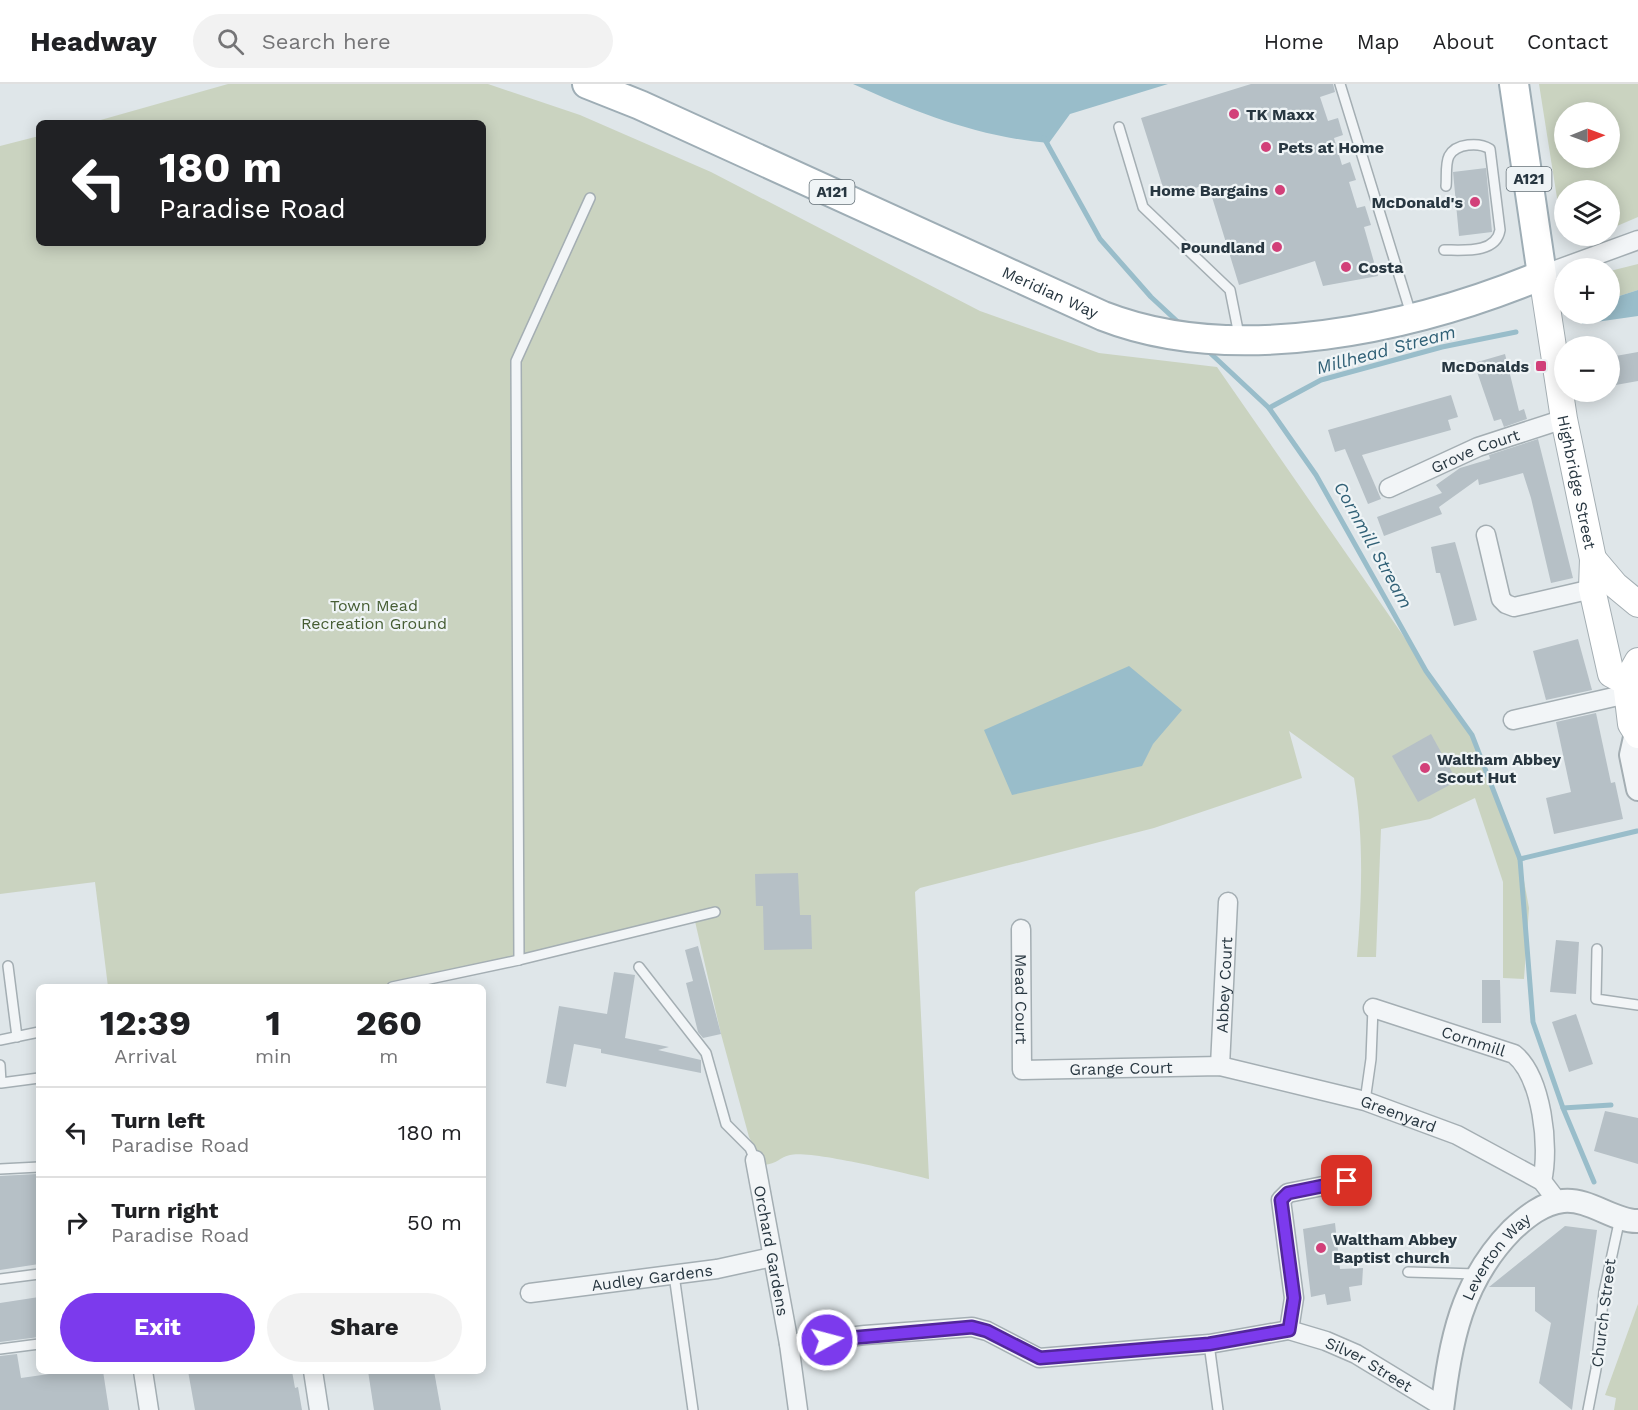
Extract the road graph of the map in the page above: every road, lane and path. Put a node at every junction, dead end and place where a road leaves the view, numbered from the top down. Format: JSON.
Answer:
{"nodes":[{"id":1,"x":587,"y":84,"type":"edge"},
{"id":2,"x":1340,"y":84,"type":"edge"},
{"id":3,"x":1514,"y":84,"type":"edge"},
{"id":4,"x":1119,"y":127,"type":"dead end"},
{"id":5,"x":1446,"y":186,"type":"dead end"},
{"id":6,"x":590,"y":198,"type":"dead end"},
{"id":7,"x":1638,"y":240,"type":"edge"},
{"id":8,"x":1444,"y":250,"type":"dead end"},
{"id":9,"x":1542,"y":275,"type":"junction"},
{"id":10,"x":1412,"y":316,"type":"junction"},
{"id":11,"x":1240,"y":340,"type":"junction"},
{"id":12,"x":1564,"y":419,"type":"junction"},
{"id":13,"x":1389,"y":488,"type":"dead end"},
{"id":14,"x":1486,"y":535,"type":"dead end"},
{"id":15,"x":1593,"y":559,"type":"junction"},
{"id":16,"x":1592,"y":589,"type":"junction"},
{"id":17,"x":1638,"y":604,"type":"edge"},
{"id":18,"x":1630,"y":679,"type":"edge"},
{"id":19,"x":1513,"y":720,"type":"dead end"},
{"id":20,"x":1637,"y":734,"type":"edge"},
{"id":21,"x":1638,"y":789,"type":"edge"},
{"id":22,"x":1228,"y":902,"type":"dead end"},
{"id":23,"x":715,"y":912,"type":"dead end"},
{"id":24,"x":1021,"y":929,"type":"dead end"},
{"id":25,"x":1597,"y":949,"type":"dead end"},
{"id":26,"x":519,"y":960,"type":"junction"},
{"id":27,"x":8,"y":966,"type":"dead end"},
{"id":28,"x":639,"y":967,"type":"dead end"},
{"id":29,"x":406,"y":984,"type":"edge"},
{"id":30,"x":1638,"y":1005,"type":"edge"},
{"id":31,"x":1373,"y":1008,"type":"joint"},
{"id":32,"x":36,"y":1033,"type":"edge"},
{"id":33,"x":17,"y":1037,"type":"junction"},
{"id":34,"x":0,"y":1040,"type":"edge"},
{"id":35,"x":0,"y":1065,"type":"edge"},
{"id":36,"x":1220,"y":1066,"type":"junction"},
{"id":37,"x":1022,"y":1070,"type":"joint"},
{"id":38,"x":36,"y":1078,"type":"edge"},
{"id":39,"x":1365,"y":1101,"type":"junction"},
{"id":40,"x":755,"y":1160,"type":"joint"},
{"id":41,"x":36,"y":1166,"type":"edge"},
{"id":42,"x":0,"y":1169,"type":"edge"},
{"id":43,"x":1347,"y":1181,"type":"dead end"},
{"id":44,"x":1542,"y":1181,"type":"junction"},
{"id":45,"x":1558,"y":1202,"type":"junction"},
{"id":46,"x":1629,"y":1218,"type":"edge"},
{"id":47,"x":772,"y":1257,"type":"junction"},
{"id":48,"x":1408,"y":1272,"type":"dead end"},
{"id":49,"x":36,"y":1274,"type":"edge"},
{"id":50,"x":1477,"y":1274,"type":"junction"},
{"id":51,"x":674,"y":1275,"type":"junction"},
{"id":52,"x":0,"y":1279,"type":"edge"},
{"id":53,"x":530,"y":1293,"type":"dead end"},
{"id":54,"x":1289,"y":1330,"type":"junction"},
{"id":55,"x":36,"y":1344,"type":"edge"},
{"id":56,"x":789,"y":1344,"type":"junction"},
{"id":57,"x":1209,"y":1344,"type":"junction"},
{"id":58,"x":0,"y":1349,"type":"edge"},
{"id":59,"x":143,"y":1374,"type":"edge"},
{"id":60,"x":313,"y":1374,"type":"edge"},
{"id":61,"x":1443,"y":1408,"type":"edge"},
{"id":62,"x":149,"y":1410,"type":"edge"},
{"id":63,"x":319,"y":1410,"type":"edge"},
{"id":64,"x":693,"y":1410,"type":"edge"},
{"id":65,"x":798,"y":1410,"type":"edge"},
{"id":66,"x":1218,"y":1410,"type":"edge"},
{"id":67,"x":1588,"y":1410,"type":"edge"}],
"edges":[{"from":1,"to":11,"type":"main road","name":"Meridian Way","number":"A121"},
{"from":2,"to":10,"type":"lane"},
{"from":3,"to":9,"type":"main road","name":"Highbridge Street","number":"A121"},
{"from":4,"to":11,"type":"lane"},
{"from":5,"to":8,"type":"lane"},
{"from":6,"to":26,"type":"lane"},
{"from":7,"to":9,"type":"street"},
{"from":9,"to":10,"type":"main road","name":"Meridian Way","number":"A121"},
{"from":9,"to":12,"type":"main road","name":"Highbridge Street"},
{"from":10,"to":11,"type":"main road","name":"Meridian Way","number":"A121"},
{"from":12,"to":13,"type":"street","name":"Grove Court"},
{"from":12,"to":15,"type":"main road","name":"Highbridge Street"},
{"from":14,"to":16,"type":"street"},
{"from":15,"to":16,"type":"main road","name":"Highbridge Street"},
{"from":15,"to":17,"type":"main road","name":"Highbridge Street"},
{"from":16,"to":18,"type":"main road","name":"Highbridge Street"},
{"from":18,"to":19,"type":"street"},
{"from":18,"to":20,"type":"main road"},
{"from":20,"to":21,"type":"street"},
{"from":22,"to":36,"type":"street","name":"Abbey Court"},
{"from":23,"to":26,"type":"lane"},
{"from":24,"to":37,"type":"street","name":"Mead Court"},
{"from":25,"to":30,"type":"lane"},
{"from":26,"to":29,"type":"lane"},
{"from":27,"to":33,"type":"lane"},
{"from":28,"to":40,"type":"lane"},
{"from":31,"to":39,"type":"lane"},
{"from":31,"to":44,"type":"street","name":"Cornmill"},
{"from":32,"to":33,"type":"lane"},
{"from":33,"to":34,"type":"lane"},
{"from":35,"to":38,"type":"lane"},
{"from":36,"to":37,"type":"street","name":"Grange Court"},
{"from":36,"to":39,"type":"street","name":"Greenyard"},
{"from":39,"to":44,"type":"street","name":"Greenyard"},
{"from":40,"to":47,"type":"street","name":"Orchard Gardens"},
{"from":41,"to":42,"type":"lane"},
{"from":43,"to":54,"type":"street"},
{"from":44,"to":45,"type":"street","name":"Greenyard"},
{"from":45,"to":46,"type":"street"},
{"from":45,"to":50,"type":"street","name":"Leverton Way"},
{"from":46,"to":67,"type":"lane","name":"Church Street"},
{"from":47,"to":51,"type":"street","name":"Audley Gardens"},
{"from":47,"to":56,"type":"street","name":"Orchard Gardens"},
{"from":48,"to":50,"type":"lane"},
{"from":49,"to":52,"type":"lane"},
{"from":50,"to":61,"type":"street","name":"Leverton Way"},
{"from":51,"to":53,"type":"street","name":"Audley Gardens"},
{"from":51,"to":64,"type":"lane"},
{"from":54,"to":57,"type":"street"},
{"from":54,"to":61,"type":"street","name":"Silver Street"},
{"from":55,"to":58,"type":"lane"},
{"from":56,"to":57,"type":"street"},
{"from":56,"to":65,"type":"street","name":"Orchard Gardens"},
{"from":57,"to":66,"type":"lane"},
{"from":59,"to":62,"type":"street"},
{"from":60,"to":63,"type":"street"}]}
